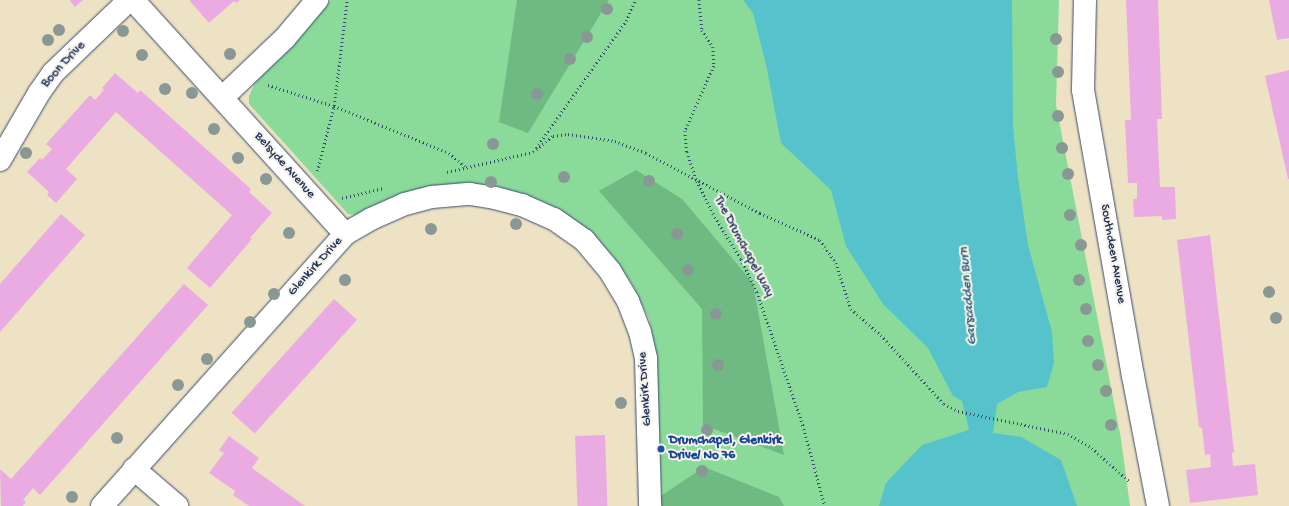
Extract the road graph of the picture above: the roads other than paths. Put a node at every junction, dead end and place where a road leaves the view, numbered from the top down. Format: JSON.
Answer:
{"nodes":[{"id":1,"x":129,"y":0,"type":"edge"},
{"id":2,"x":133,"y":0,"type":"edge"},
{"id":3,"x":317,"y":0,"type":"edge"},
{"id":4,"x":1085,"y":0,"type":"edge"},
{"id":5,"x":222,"y":98,"type":"junction"},
{"id":6,"x":0,"y":160,"type":"edge"},
{"id":7,"x":345,"y":234,"type":"junction"},
{"id":8,"x":134,"y":469,"type":"junction"},
{"id":9,"x":102,"y":506,"type":"edge"},
{"id":10,"x":177,"y":506,"type":"edge"},
{"id":11,"x":650,"y":506,"type":"edge"},
{"id":12,"x":1158,"y":506,"type":"edge"}],
"edges":[{"from":1,"to":6,"type":"street","name":"Boon Drive"},
{"from":2,"to":5,"type":"street","name":"Belsyde Avenue"},
{"from":3,"to":5,"type":"street"},
{"from":4,"to":12,"type":"street","name":"Southdeen Avenue"},
{"from":5,"to":7,"type":"street","name":"Belsyde Avenue"},
{"from":7,"to":8,"type":"street","name":"Glenkirk Drive"},
{"from":7,"to":11,"type":"street","name":"Glenkirk Drive"},
{"from":8,"to":9,"type":"street","name":"Glenkirk Drive"},
{"from":8,"to":10,"type":"street"}]}
